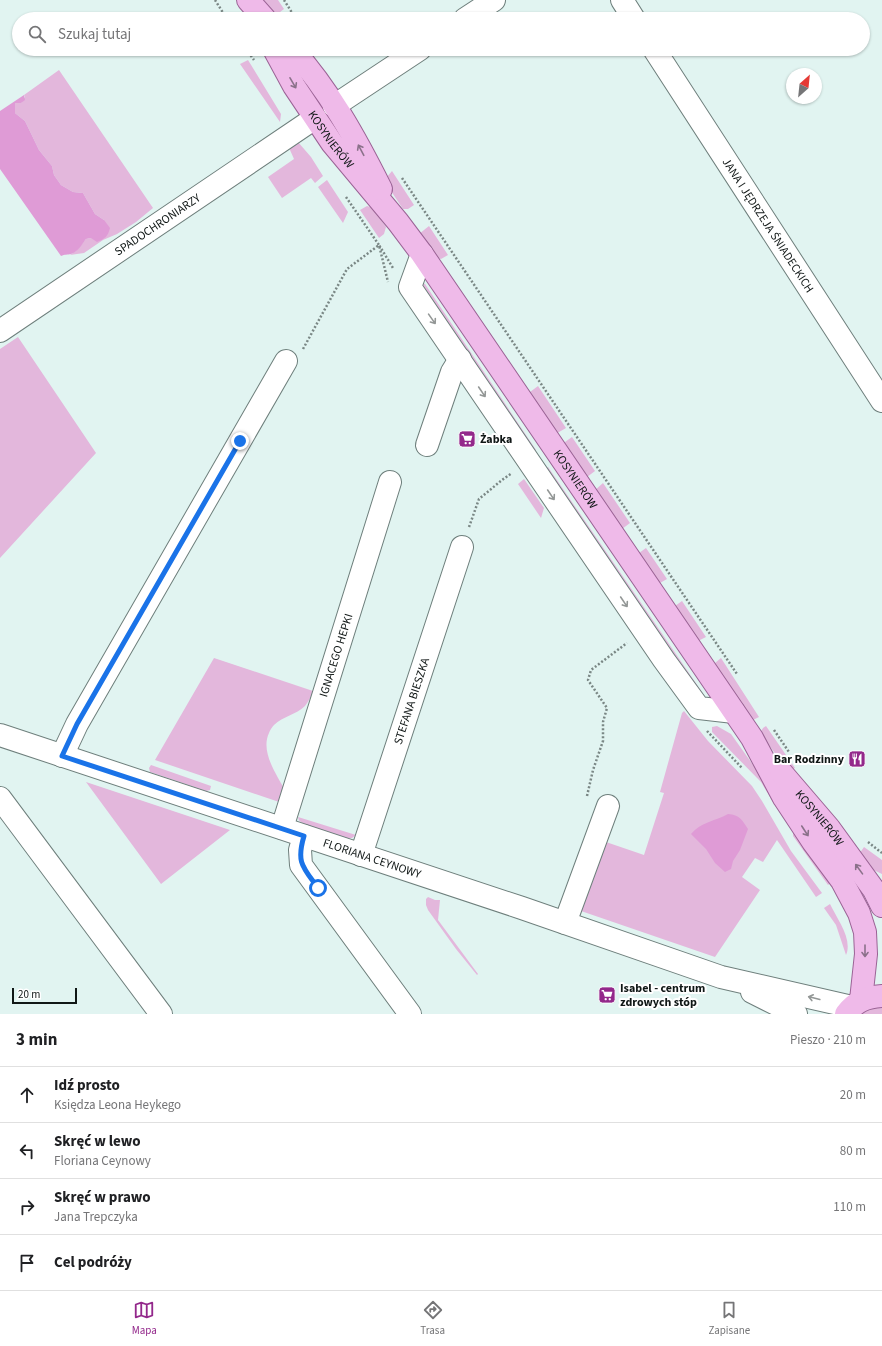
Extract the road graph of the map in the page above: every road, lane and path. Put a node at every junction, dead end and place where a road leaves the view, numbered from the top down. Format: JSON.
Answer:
{"nodes":[{"id":1,"x":214,"y":0,"type":"edge"},
{"id":2,"x":248,"y":0,"type":"edge"},
{"id":3,"x":284,"y":0,"type":"edge"},
{"id":4,"x":494,"y":0,"type":"edge"},
{"id":5,"x":622,"y":0,"type":"edge"},
{"id":6,"x":222,"y":12,"type":"edge"},
{"id":7,"x":254,"y":12,"type":"edge"},
{"id":8,"x":259,"y":12,"type":"edge"},
{"id":9,"x":292,"y":12,"type":"edge"},
{"id":10,"x":476,"y":12,"type":"edge"},
{"id":11,"x":630,"y":12,"type":"edge"},
{"id":12,"x":251,"y":56,"type":"edge"},
{"id":13,"x":278,"y":56,"type":"edge"},
{"id":14,"x":298,"y":56,"type":"edge"},
{"id":15,"x":409,"y":56,"type":"edge"},
{"id":16,"x":659,"y":56,"type":"edge"},
{"id":17,"x":255,"y":62,"type":"dead end"},
{"id":18,"x":334,"y":106,"type":"junction"},
{"id":19,"x":316,"y":118,"type":"junction"},
{"id":20,"x":400,"y":175,"type":"dead end"},
{"id":21,"x":344,"y":194,"type":"dead end"},
{"id":22,"x":398,"y":222,"type":"junction"},
{"id":23,"x":379,"y":244,"type":"junction"},
{"id":24,"x":422,"y":254,"type":"junction"},
{"id":25,"x":389,"y":286,"type":"dead end"},
{"id":26,"x":0,"y":331,"type":"edge"},
{"id":27,"x":460,"y":359,"type":"junction"},
{"id":28,"x":286,"y":361,"type":"joint"},
{"id":29,"x":882,"y":402,"type":"edge"},
{"id":30,"x":427,"y":445,"type":"dead end"},
{"id":31,"x":529,"y":463,"type":"junction"},
{"id":32,"x":390,"y":482,"type":"dead end"},
{"id":33,"x":462,"y":547,"type":"joint"},
{"id":34,"x":628,"y":643,"type":"dead end"},
{"id":35,"x":738,"y":676,"type":"dead end"},
{"id":36,"x":734,"y":712,"type":"junction"},
{"id":37,"x":774,"y":728,"type":"dead end"},
{"id":38,"x":0,"y":735,"type":"edge"},
{"id":39,"x":752,"y":738,"type":"junction"},
{"id":40,"x":791,"y":754,"type":"dead end"},
{"id":41,"x":62,"y":756,"type":"junction"},
{"id":42,"x":0,"y":798,"type":"edge"},
{"id":43,"x":586,"y":799,"type":"dead end"},
{"id":44,"x":608,"y":806,"type":"dead end"},
{"id":45,"x":282,"y":828,"type":"junction"},
{"id":46,"x":304,"y":836,"type":"junction"},
{"id":47,"x":865,"y":840,"type":"dead end"},
{"id":48,"x":882,"y":853,"type":"edge"},
{"id":49,"x":361,"y":855,"type":"junction"},
{"id":50,"x":881,"y":903,"type":"edge"},
{"id":51,"x":859,"y":913,"type":"junction"},
{"id":52,"x":565,"y":923,"type":"junction"},
{"id":53,"x":720,"y":977,"type":"junction"},
{"id":54,"x":882,"y":996,"type":"edge"},
{"id":55,"x":853,"y":1007,"type":"edge"},
{"id":56,"x":161,"y":1014,"type":"edge"},
{"id":57,"x":410,"y":1014,"type":"edge"},
{"id":58,"x":796,"y":1014,"type":"edge"}],
"edges":[{"from":1,"to":6,"type":"path"},
{"from":2,"to":7,"type":"main road"},
{"from":2,"to":8,"type":"main road"},
{"from":3,"to":9,"type":"path"},
{"from":4,"to":10,"type":"street"},
{"from":5,"to":11,"type":"street"},
{"from":12,"to":17,"type":"path"},
{"from":13,"to":19,"type":"main road","name":"KOSYNIERÓW","one_way":true},
{"from":14,"to":18,"type":"main road","name":"KOSYNIERÓW"},
{"from":15,"to":18,"type":"street"},
{"from":16,"to":29,"type":"street","name":"JANA I JĘDRZEJA ŚNIADECKICH"},
{"from":18,"to":19,"type":"main road"},
{"from":22,"to":18,"type":"main road","name":"KOSYNIERÓW","one_way":true},
{"from":19,"to":22,"type":"main road","name":"KOSYNIERÓW"},
{"from":19,"to":26,"type":"street","name":"SPADOCHRONIARZY"},
{"from":20,"to":35,"type":"path"},
{"from":21,"to":23,"type":"path"},
{"from":22,"to":24,"type":"main road","name":"KOSYNIERÓW"},
{"from":23,"to":25,"type":"path"},
{"from":23,"to":28,"type":"path"},
{"from":24,"to":27,"type":"street","one_way":true},
{"from":24,"to":36,"type":"main road","name":"KOSYNIERÓW"},
{"from":27,"to":30,"type":"street"},
{"from":27,"to":31,"type":"street","one_way":true},
{"from":28,"to":41,"type":"street"},
{"from":31,"to":33,"type":"path"},
{"from":31,"to":36,"type":"street","one_way":true},
{"from":32,"to":45,"type":"street","name":"IGNACEGO HEPKI"},
{"from":33,"to":49,"type":"street","name":"STEFANA BIESZKA"},
{"from":34,"to":43,"type":"path"},
{"from":36,"to":39,"type":"main road","name":"KOSYNIERÓW"},
{"from":37,"to":40,"type":"path"},
{"from":38,"to":41,"type":"street","name":"FLORIANA CEYNOWY"},
{"from":50,"to":39,"type":"main road","name":"KOSYNIERÓW","one_way":true},
{"from":39,"to":51,"type":"main road","name":"KOSYNIERÓW","one_way":true},
{"from":41,"to":45,"type":"street","name":"FLORIANA CEYNOWY"},
{"from":42,"to":56,"type":"street"},
{"from":44,"to":52,"type":"street"},
{"from":45,"to":46,"type":"street","name":"FLORIANA CEYNOWY"},
{"from":46,"to":49,"type":"street","name":"FLORIANA CEYNOWY"},
{"from":46,"to":57,"type":"street"},
{"from":47,"to":48,"type":"path"},
{"from":49,"to":52,"type":"street","name":"FLORIANA CEYNOWY"},
{"from":50,"to":51,"type":"street"},
{"from":51,"to":55,"type":"main road","name":"KOSYNIERÓW","one_way":true},
{"from":52,"to":53,"type":"street","name":"FLORIANA CEYNOWY"},
{"from":55,"to":53,"type":"street","name":"FLORIANA CEYNOWY","one_way":true},
{"from":53,"to":58,"type":"street","name":"FLORIANA CEYNOWY"},
{"from":54,"to":55,"type":"main road"}]}
